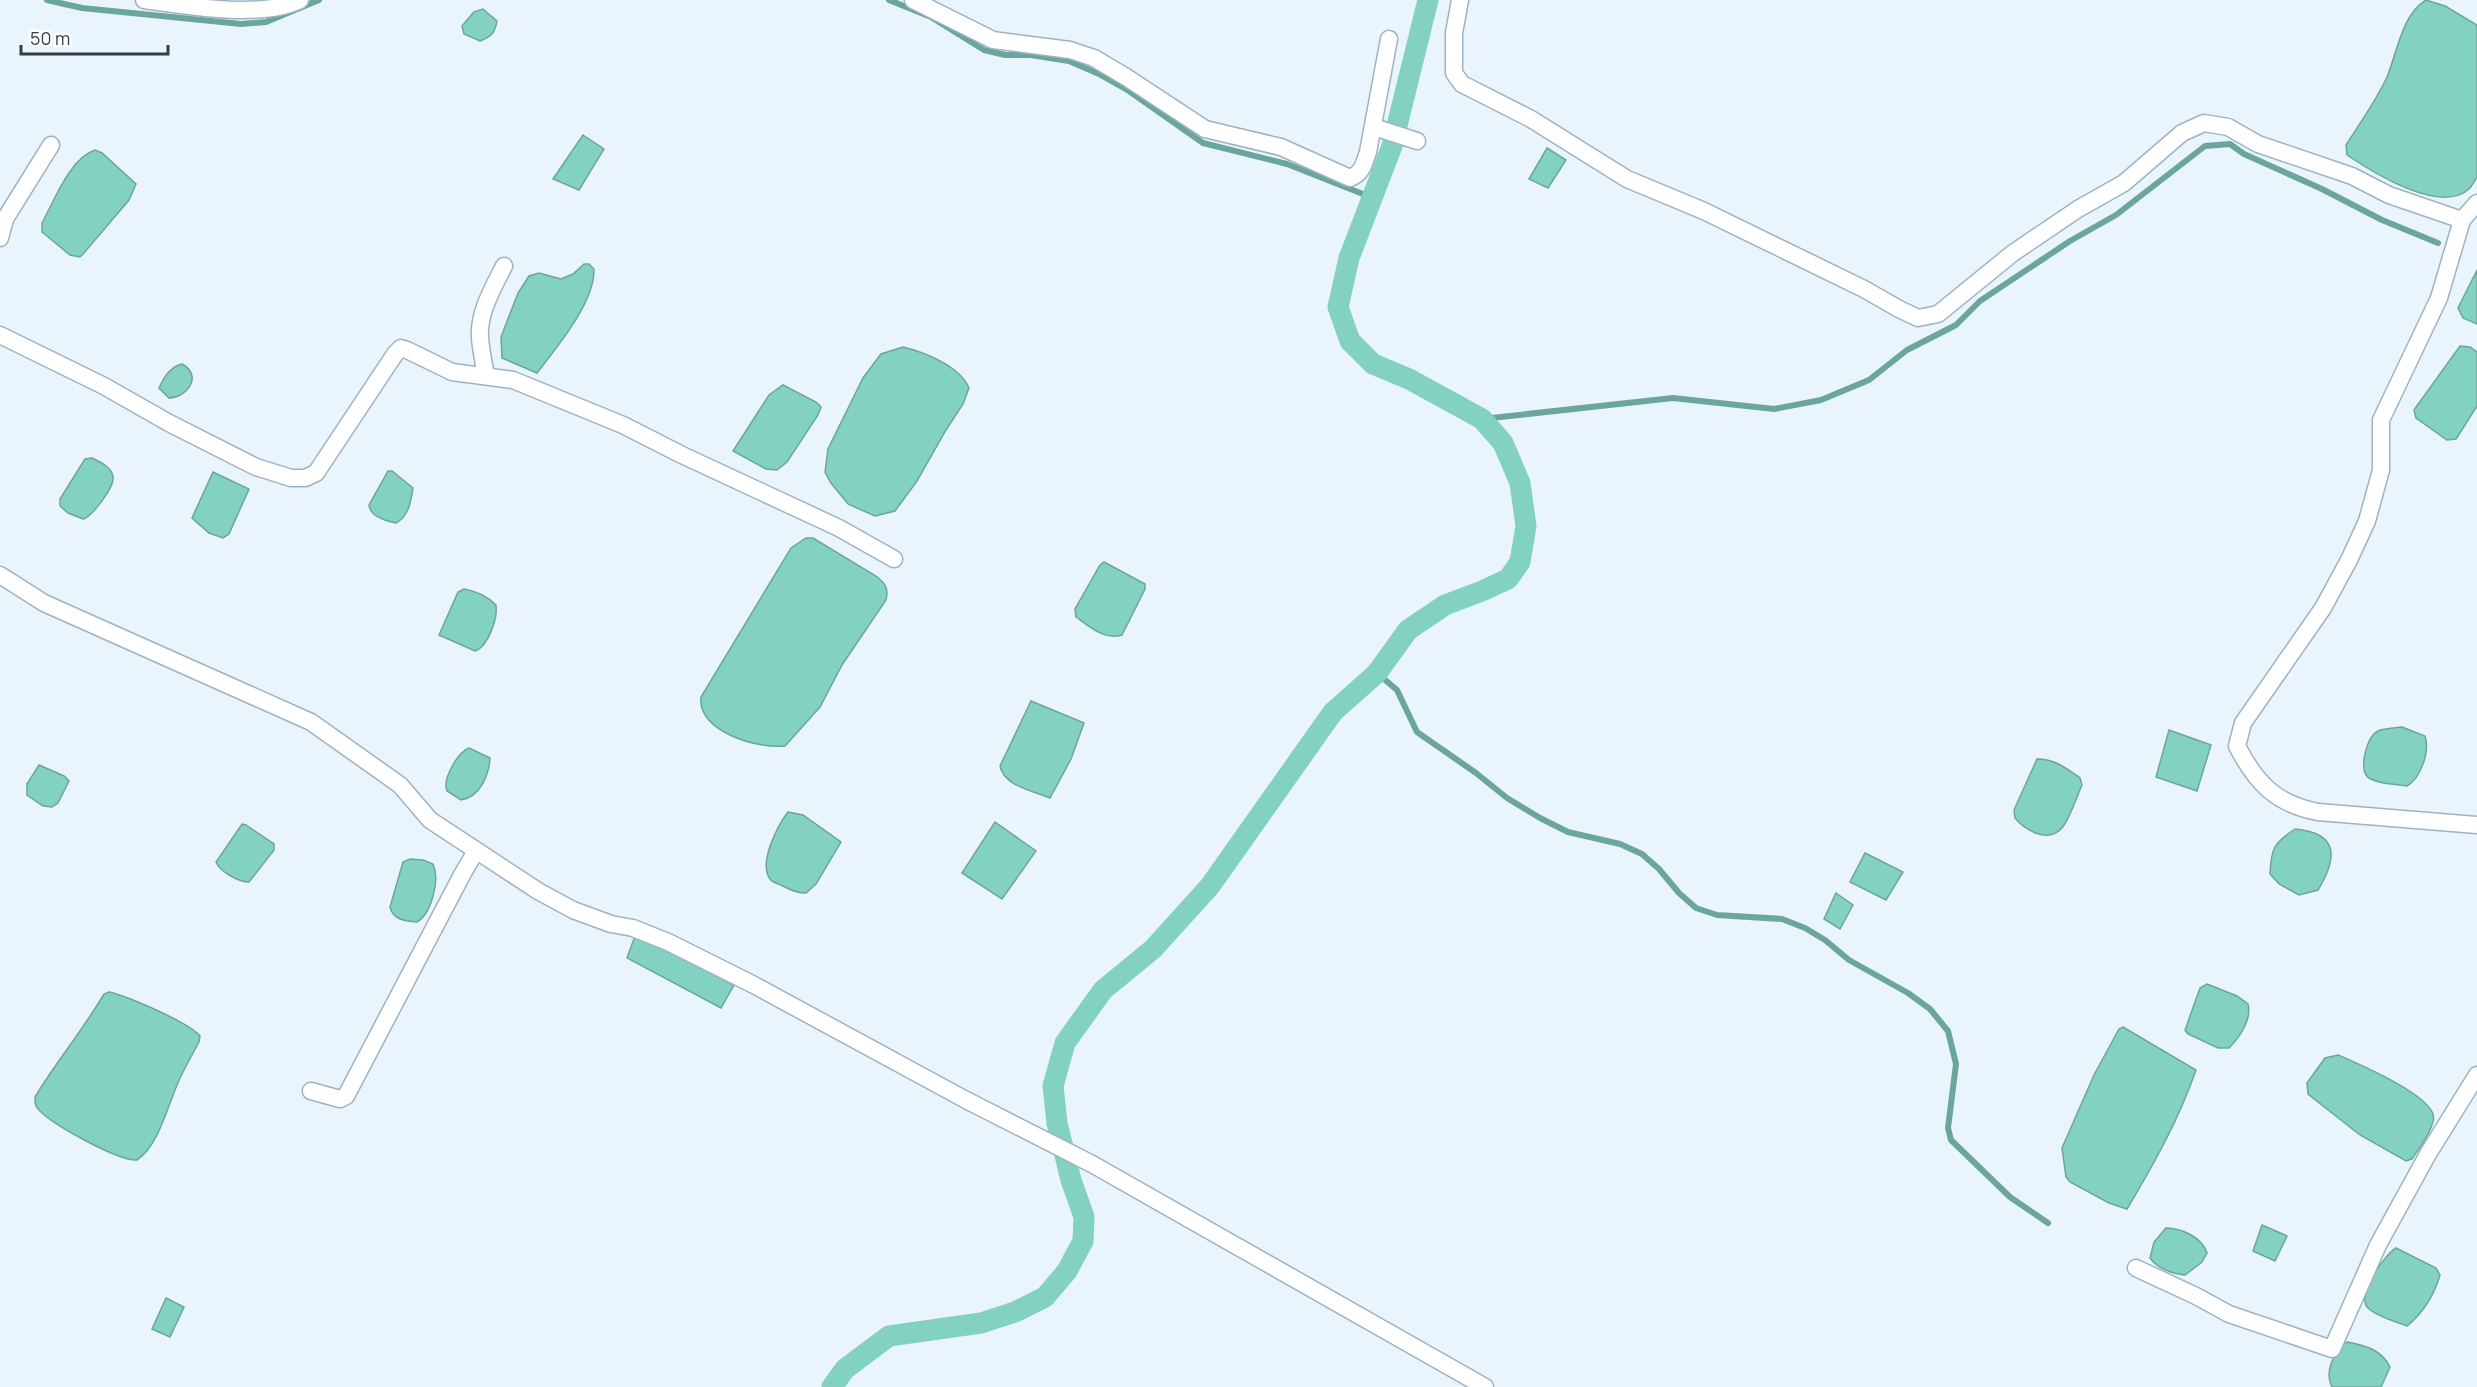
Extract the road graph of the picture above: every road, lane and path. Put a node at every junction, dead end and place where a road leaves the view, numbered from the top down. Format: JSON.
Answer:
{"nodes":[{"id":1,"x":144,"y":0,"type":"edge"},
{"id":2,"x":300,"y":0,"type":"edge"},
{"id":3,"x":913,"y":0,"type":"edge"},
{"id":4,"x":1460,"y":0,"type":"edge"},
{"id":5,"x":1389,"y":39,"type":"dead end"},
{"id":6,"x":1380,"y":129,"type":"junction"},
{"id":7,"x":1417,"y":141,"type":"dead end"},
{"id":8,"x":51,"y":145,"type":"dead end"},
{"id":9,"x":2477,"y":203,"type":"edge"},
{"id":10,"x":2462,"y":220,"type":"junction"},
{"id":11,"x":0,"y":238,"type":"edge"},
{"id":12,"x":504,"y":266,"type":"dead end"},
{"id":13,"x":0,"y":335,"type":"edge"},
{"id":14,"x":486,"y":376,"type":"junction"},
{"id":15,"x":894,"y":559,"type":"dead end"},
{"id":16,"x":0,"y":575,"type":"edge"},
{"id":17,"x":2477,"y":825,"type":"edge"},
{"id":18,"x":476,"y":851,"type":"junction"},
{"id":19,"x":2477,"y":1075,"type":"edge"},
{"id":20,"x":311,"y":1091,"type":"dead end"},
{"id":21,"x":2136,"y":1269,"type":"dead end"},
{"id":22,"x":1485,"y":1387,"type":"edge"}],
"edges":[{"from":1,"to":2,"type":"street"},
{"from":3,"to":6,"type":"street"},
{"from":4,"to":10,"type":"street"},
{"from":5,"to":6,"type":"street"},
{"from":6,"to":7,"type":"street"},
{"from":8,"to":11,"type":"street"},
{"from":9,"to":10,"type":"street"},
{"from":10,"to":17,"type":"street"},
{"from":12,"to":14,"type":"street"},
{"from":13,"to":14,"type":"street"},
{"from":14,"to":15,"type":"street"},
{"from":16,"to":18,"type":"street"},
{"from":18,"to":20,"type":"street"},
{"from":18,"to":22,"type":"street"},
{"from":19,"to":21,"type":"street"}]}
